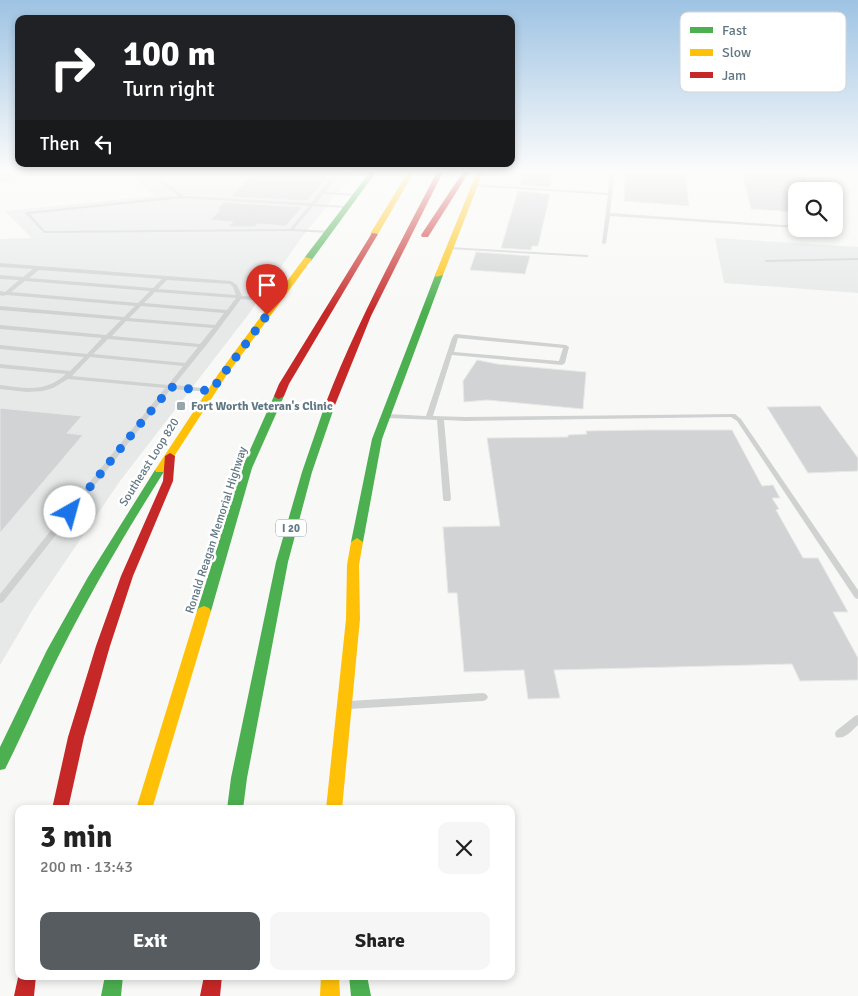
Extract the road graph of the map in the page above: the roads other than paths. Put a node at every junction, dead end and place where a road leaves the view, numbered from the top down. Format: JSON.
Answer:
{"nodes":[{"id":1,"x":32,"y":218,"type":"edge"},
{"id":2,"x":300,"y":218,"type":"edge"},
{"id":3,"x":339,"y":218,"type":"edge"},
{"id":4,"x":383,"y":218,"type":"edge"},
{"id":5,"x":416,"y":218,"type":"edge"},
{"id":6,"x":435,"y":218,"type":"edge"},
{"id":7,"x":461,"y":218,"type":"edge"},
{"id":8,"x":607,"y":218,"type":"edge"},
{"id":9,"x":672,"y":218,"type":"edge"},
{"id":10,"x":788,"y":226,"type":"edge"},
{"id":11,"x":291,"y":230,"type":"junction"},
{"id":12,"x":329,"y":232,"type":"junction"},
{"id":13,"x":604,"y":243,"type":"dead end"},
{"id":14,"x":450,"y":248,"type":"junction"},
{"id":15,"x":587,"y":256,"type":"dead end"},
{"id":16,"x":858,"y":259,"type":"edge"},
{"id":17,"x":394,"y":261,"type":"junction"},
{"id":18,"x":766,"y":261,"type":"dead end"},
{"id":19,"x":0,"y":265,"type":"edge"},
{"id":20,"x":38,"y":268,"type":"junction"},
{"id":21,"x":0,"y":277,"type":"edge"},
{"id":22,"x":166,"y":278,"type":"junction"},
{"id":23,"x":23,"y":279,"type":"junction"},
{"id":24,"x":153,"y":290,"type":"junction"},
{"id":25,"x":3,"y":293,"type":"edge"},
{"id":26,"x":0,"y":297,"type":"edge"},
{"id":27,"x":240,"y":297,"type":"junction"},
{"id":28,"x":278,"y":300,"type":"junction"},
{"id":29,"x":138,"y":305,"type":"junction"},
{"id":30,"x":0,"y":308,"type":"edge"},
{"id":31,"x":228,"y":312,"type":"junction"},
{"id":32,"x":125,"y":318,"type":"junction"},
{"id":33,"x":0,"y":327,"type":"edge"},
{"id":34,"x":217,"y":327,"type":"junction"},
{"id":35,"x":106,"y":337,"type":"junction"},
{"id":36,"x":203,"y":346,"type":"junction"},
{"id":37,"x":0,"y":347,"type":"edge"},
{"id":38,"x":450,"y":353,"type":"junction"},
{"id":39,"x":88,"y":355,"type":"junction"},
{"id":40,"x":188,"y":365,"type":"junction"},
{"id":41,"x":0,"y":366,"type":"edge"},
{"id":42,"x":69,"y":375,"type":"junction"},
{"id":43,"x":0,"y":387,"type":"edge"},
{"id":44,"x":171,"y":387,"type":"junction"},
{"id":45,"x":211,"y":391,"type":"junction"},
{"id":46,"x":387,"y":416,"type":"junction"},
{"id":47,"x":429,"y":418,"type":"junction"},
{"id":48,"x":440,"y":418,"type":"junction"},
{"id":49,"x":170,"y":456,"type":"junction"},
{"id":50,"x":447,"y":499,"type":"dead end"},
{"id":51,"x":858,"y":596,"type":"edge"},
{"id":52,"x":0,"y":600,"type":"edge"},
{"id":53,"x":484,"y":697,"type":"dead end"},
{"id":54,"x":345,"y":706,"type":"junction"},
{"id":55,"x":858,"y":719,"type":"edge"},
{"id":56,"x":840,"y":734,"type":"dead end"},
{"id":57,"x":0,"y":764,"type":"edge"},
{"id":58,"x":61,"y":805,"type":"edge"},
{"id":59,"x":145,"y":805,"type":"edge"},
{"id":60,"x":236,"y":805,"type":"edge"},
{"id":61,"x":334,"y":805,"type":"edge"},
{"id":62,"x":27,"y":980,"type":"edge"},
{"id":63,"x":113,"y":980,"type":"edge"},
{"id":64,"x":212,"y":980,"type":"edge"},
{"id":65,"x":330,"y":980,"type":"edge"},
{"id":66,"x":359,"y":980,"type":"edge"},
{"id":67,"x":24,"y":996,"type":"edge"},
{"id":68,"x":111,"y":996,"type":"edge"},
{"id":69,"x":210,"y":996,"type":"edge"},
{"id":70,"x":330,"y":996,"type":"edge"},
{"id":71,"x":361,"y":996,"type":"edge"}],
"edges":[{"from":1,"to":11,"type":"lane"},
{"from":2,"to":11,"type":"lane"},
{"from":3,"to":12,"type":"main road","name":"Southeast Loop 820"},
{"from":4,"to":59,"type":"main road","name":"Ronald Reagan Memorial Highway"},
{"from":5,"to":17,"type":"main road","number":"I 20"},
{"from":6,"to":17,"type":"main road"},
{"from":7,"to":14,"type":"main road"},
{"from":8,"to":13,"type":"lane"},
{"from":9,"to":10,"type":"lane"},
{"from":11,"to":12,"type":"lane"},
{"from":12,"to":28,"type":"main road","name":"Southeast Loop 820"},
{"from":14,"to":15,"type":"lane"},
{"from":14,"to":46,"type":"main road"},
{"from":16,"to":18,"type":"lane"},
{"from":17,"to":60,"type":"main road","number":"I 20"},
{"from":19,"to":20,"type":"lane"},
{"from":20,"to":22,"type":"lane"},
{"from":20,"to":23,"type":"lane"},
{"from":21,"to":23,"type":"lane"},
{"from":22,"to":24,"type":"lane"},
{"from":22,"to":27,"type":"lane"},
{"from":23,"to":24,"type":"lane"},
{"from":23,"to":25,"type":"lane"},
{"from":24,"to":27,"type":"lane"},
{"from":24,"to":29,"type":"lane"},
{"from":25,"to":26,"type":"lane"},
{"from":25,"to":29,"type":"lane"},
{"from":27,"to":28,"type":"lane"},
{"from":27,"to":31,"type":"lane"},
{"from":28,"to":45,"type":"main road","name":"Southeast Loop 820"},
{"from":29,"to":31,"type":"lane"},
{"from":29,"to":32,"type":"lane"},
{"from":30,"to":32,"type":"lane"},
{"from":31,"to":34,"type":"lane"},
{"from":32,"to":34,"type":"lane"},
{"from":32,"to":35,"type":"lane"},
{"from":33,"to":35,"type":"lane"},
{"from":34,"to":36,"type":"lane"},
{"from":35,"to":36,"type":"lane"},
{"from":35,"to":39,"type":"lane"},
{"from":36,"to":40,"type":"lane"},
{"from":37,"to":39,"type":"lane"},
{"from":38,"to":38,"type":"lane"},
{"from":38,"to":47,"type":"lane"},
{"from":39,"to":40,"type":"lane"},
{"from":39,"to":42,"type":"lane"},
{"from":40,"to":44,"type":"lane"},
{"from":41,"to":42,"type":"lane"},
{"from":42,"to":43,"type":"lane"},
{"from":42,"to":44,"type":"lane"},
{"from":44,"to":45,"type":"lane"},
{"from":44,"to":52,"type":"lane"},
{"from":45,"to":49,"type":"main road","name":"Southeast Loop 820"},
{"from":46,"to":47,"type":"lane"},
{"from":46,"to":54,"type":"main road"},
{"from":47,"to":48,"type":"lane"},
{"from":48,"to":50,"type":"lane"},
{"from":48,"to":51,"type":"lane"},
{"from":49,"to":57,"type":"main road","name":"Southeast Loop 820"},
{"from":49,"to":58,"type":"main road"},
{"from":53,"to":54,"type":"lane"},
{"from":54,"to":61,"type":"main road"},
{"from":55,"to":56,"type":"lane"},
{"from":62,"to":67,"type":"main road"},
{"from":63,"to":68,"type":"main road"},
{"from":64,"to":69,"type":"main road"},
{"from":65,"to":70,"type":"main road"},
{"from":66,"to":71,"type":"main road"}]}
